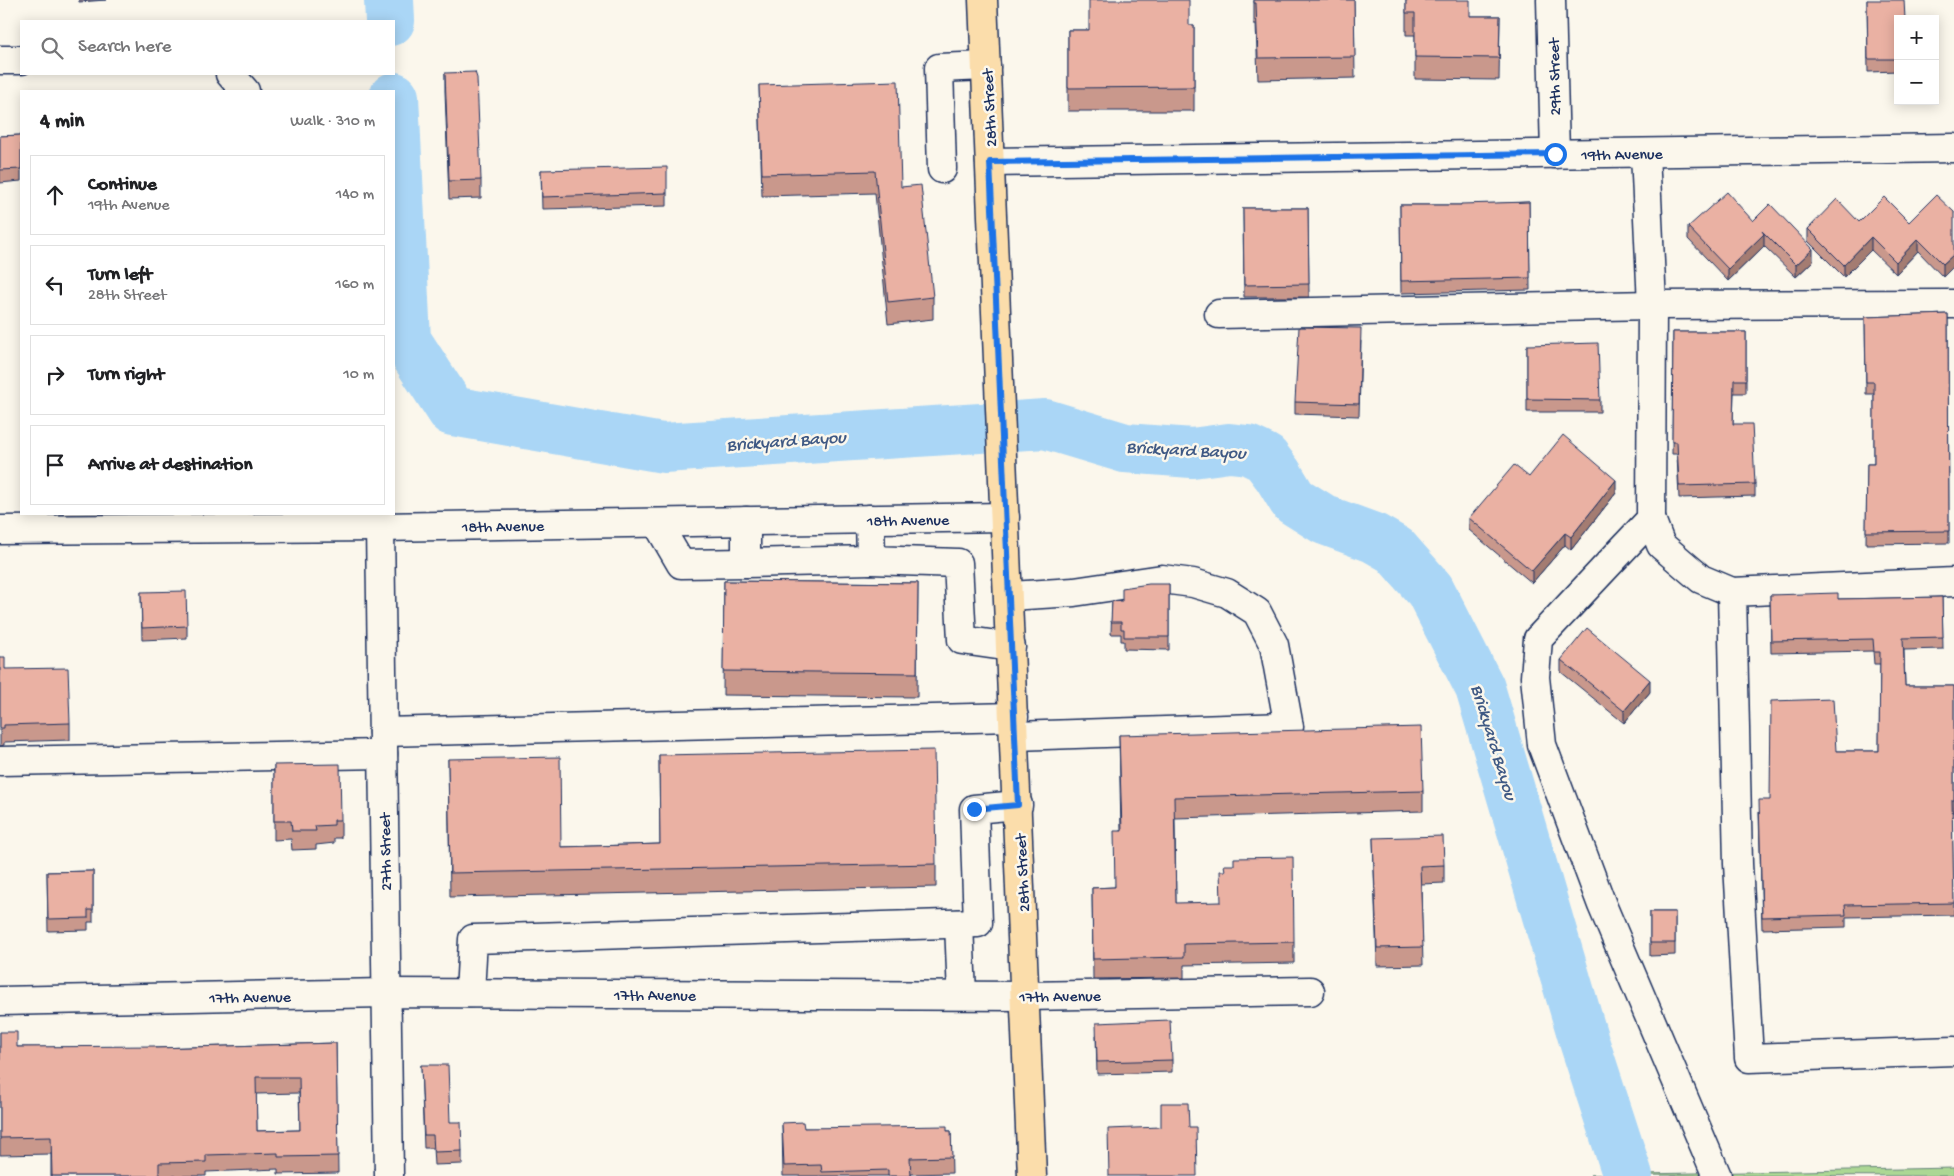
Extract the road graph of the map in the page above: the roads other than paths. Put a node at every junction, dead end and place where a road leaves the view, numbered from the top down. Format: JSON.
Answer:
{"nodes":[{"id":1,"x":983,"y":0,"type":"edge"},
{"id":2,"x":1551,"y":0,"type":"edge"},
{"id":3,"x":0,"y":60,"type":"edge"},
{"id":4,"x":20,"y":60,"type":"edge"},
{"id":5,"x":986,"y":66,"type":"junction"},
{"id":6,"x":231,"y":75,"type":"edge"},
{"id":7,"x":244,"y":90,"type":"edge"},
{"id":8,"x":1954,"y":148,"type":"edge"},
{"id":9,"x":1645,"y":153,"type":"junction"},
{"id":10,"x":1555,"y":154,"type":"junction"},
{"id":11,"x":990,"y":162,"type":"junction"},
{"id":12,"x":942,"y":169,"type":"dead end"},
{"id":13,"x":1954,"y":304,"type":"edge"},
{"id":14,"x":1652,"y":305,"type":"junction"},
{"id":15,"x":1219,"y":314,"type":"dead end"},
{"id":16,"x":1005,"y":517,"type":"junction"},
{"id":17,"x":870,"y":519,"type":"junction"},
{"id":18,"x":1651,"y":519,"type":"junction"},
{"id":19,"x":746,"y":521,"type":"junction"},
{"id":20,"x":657,"y":523,"type":"junction"},
{"id":21,"x":380,"y":527,"type":"junction"},
{"id":22,"x":0,"y":530,"type":"edge"},
{"id":23,"x":871,"y":560,"type":"junction"},
{"id":24,"x":746,"y":562,"type":"junction"},
{"id":25,"x":1954,"y":582,"type":"edge"},
{"id":26,"x":1732,"y":592,"type":"junction"},
{"id":27,"x":1009,"y":596,"type":"junction"},
{"id":28,"x":1011,"y":647,"type":"junction"},
{"id":29,"x":1014,"y":726,"type":"junction"},
{"id":30,"x":383,"y":743,"type":"junction"},
{"id":31,"x":0,"y":761,"type":"edge"},
{"id":32,"x":1018,"y":805,"type":"junction"},
{"id":33,"x":960,"y":924,"type":"junction"},
{"id":34,"x":1310,"y":991,"type":"dead end"},
{"id":35,"x":385,"y":993,"type":"junction"},
{"id":36,"x":470,"y":993,"type":"junction"},
{"id":37,"x":962,"y":995,"type":"junction"},
{"id":38,"x":1026,"y":996,"type":"junction"},
{"id":39,"x":0,"y":1001,"type":"edge"},
{"id":40,"x":1954,"y":1051,"type":"edge"},
{"id":41,"x":389,"y":1176,"type":"edge"},
{"id":42,"x":1032,"y":1176,"type":"edge"},
{"id":43,"x":1717,"y":1176,"type":"edge"}],
"edges":[{"from":1,"to":5,"type":"main road","name":"28th Street"},
{"from":2,"to":10,"type":"street","name":"29th Street"},
{"from":3,"to":4,"type":"street"},
{"from":5,"to":11,"type":"main road","name":"28th Street"},
{"from":5,"to":12,"type":"street"},
{"from":6,"to":7,"type":"street"},
{"from":8,"to":9,"type":"street","name":"19th Avenue"},
{"from":9,"to":10,"type":"street","name":"19th Avenue"},
{"from":9,"to":14,"type":"street"},
{"from":10,"to":11,"type":"street","name":"19th Avenue"},
{"from":11,"to":16,"type":"main road","name":"28th Street"},
{"from":13,"to":14,"type":"street"},
{"from":14,"to":15,"type":"street"},
{"from":14,"to":18,"type":"street"},
{"from":16,"to":17,"type":"street","name":"18th Avenue"},
{"from":16,"to":27,"type":"main road","name":"28th Street"},
{"from":17,"to":19,"type":"street","name":"18th Avenue"},
{"from":17,"to":23,"type":"street"},
{"from":18,"to":26,"type":"street"},
{"from":18,"to":43,"type":"street"},
{"from":19,"to":20,"type":"street","name":"18th Avenue"},
{"from":19,"to":24,"type":"street"},
{"from":20,"to":21,"type":"street","name":"18th Avenue"},
{"from":20,"to":24,"type":"street"},
{"from":21,"to":22,"type":"street","name":"18th Avenue"},
{"from":21,"to":30,"type":"street","name":"27th Street"},
{"from":23,"to":24,"type":"street"},
{"from":23,"to":28,"type":"street"},
{"from":25,"to":26,"type":"street"},
{"from":26,"to":40,"type":"street"},
{"from":27,"to":28,"type":"main road","name":"28th Street"},
{"from":27,"to":29,"type":"street"},
{"from":28,"to":29,"type":"main road","name":"28th Street"},
{"from":29,"to":30,"type":"street"},
{"from":29,"to":32,"type":"main road","name":"28th Street"},
{"from":30,"to":31,"type":"street"},
{"from":30,"to":35,"type":"street","name":"27th Street"},
{"from":32,"to":33,"type":"street"},
{"from":32,"to":38,"type":"main road","name":"28th Street"},
{"from":33,"to":36,"type":"street"},
{"from":33,"to":37,"type":"street"},
{"from":34,"to":38,"type":"street","name":"17th Avenue"},
{"from":35,"to":36,"type":"street","name":"17th Avenue"},
{"from":35,"to":39,"type":"street","name":"17th Avenue"},
{"from":35,"to":41,"type":"street","name":"27th Street"},
{"from":36,"to":37,"type":"street","name":"17th Avenue"},
{"from":37,"to":38,"type":"street","name":"17th Avenue"},
{"from":38,"to":42,"type":"main road","name":"28th Street"}]}
